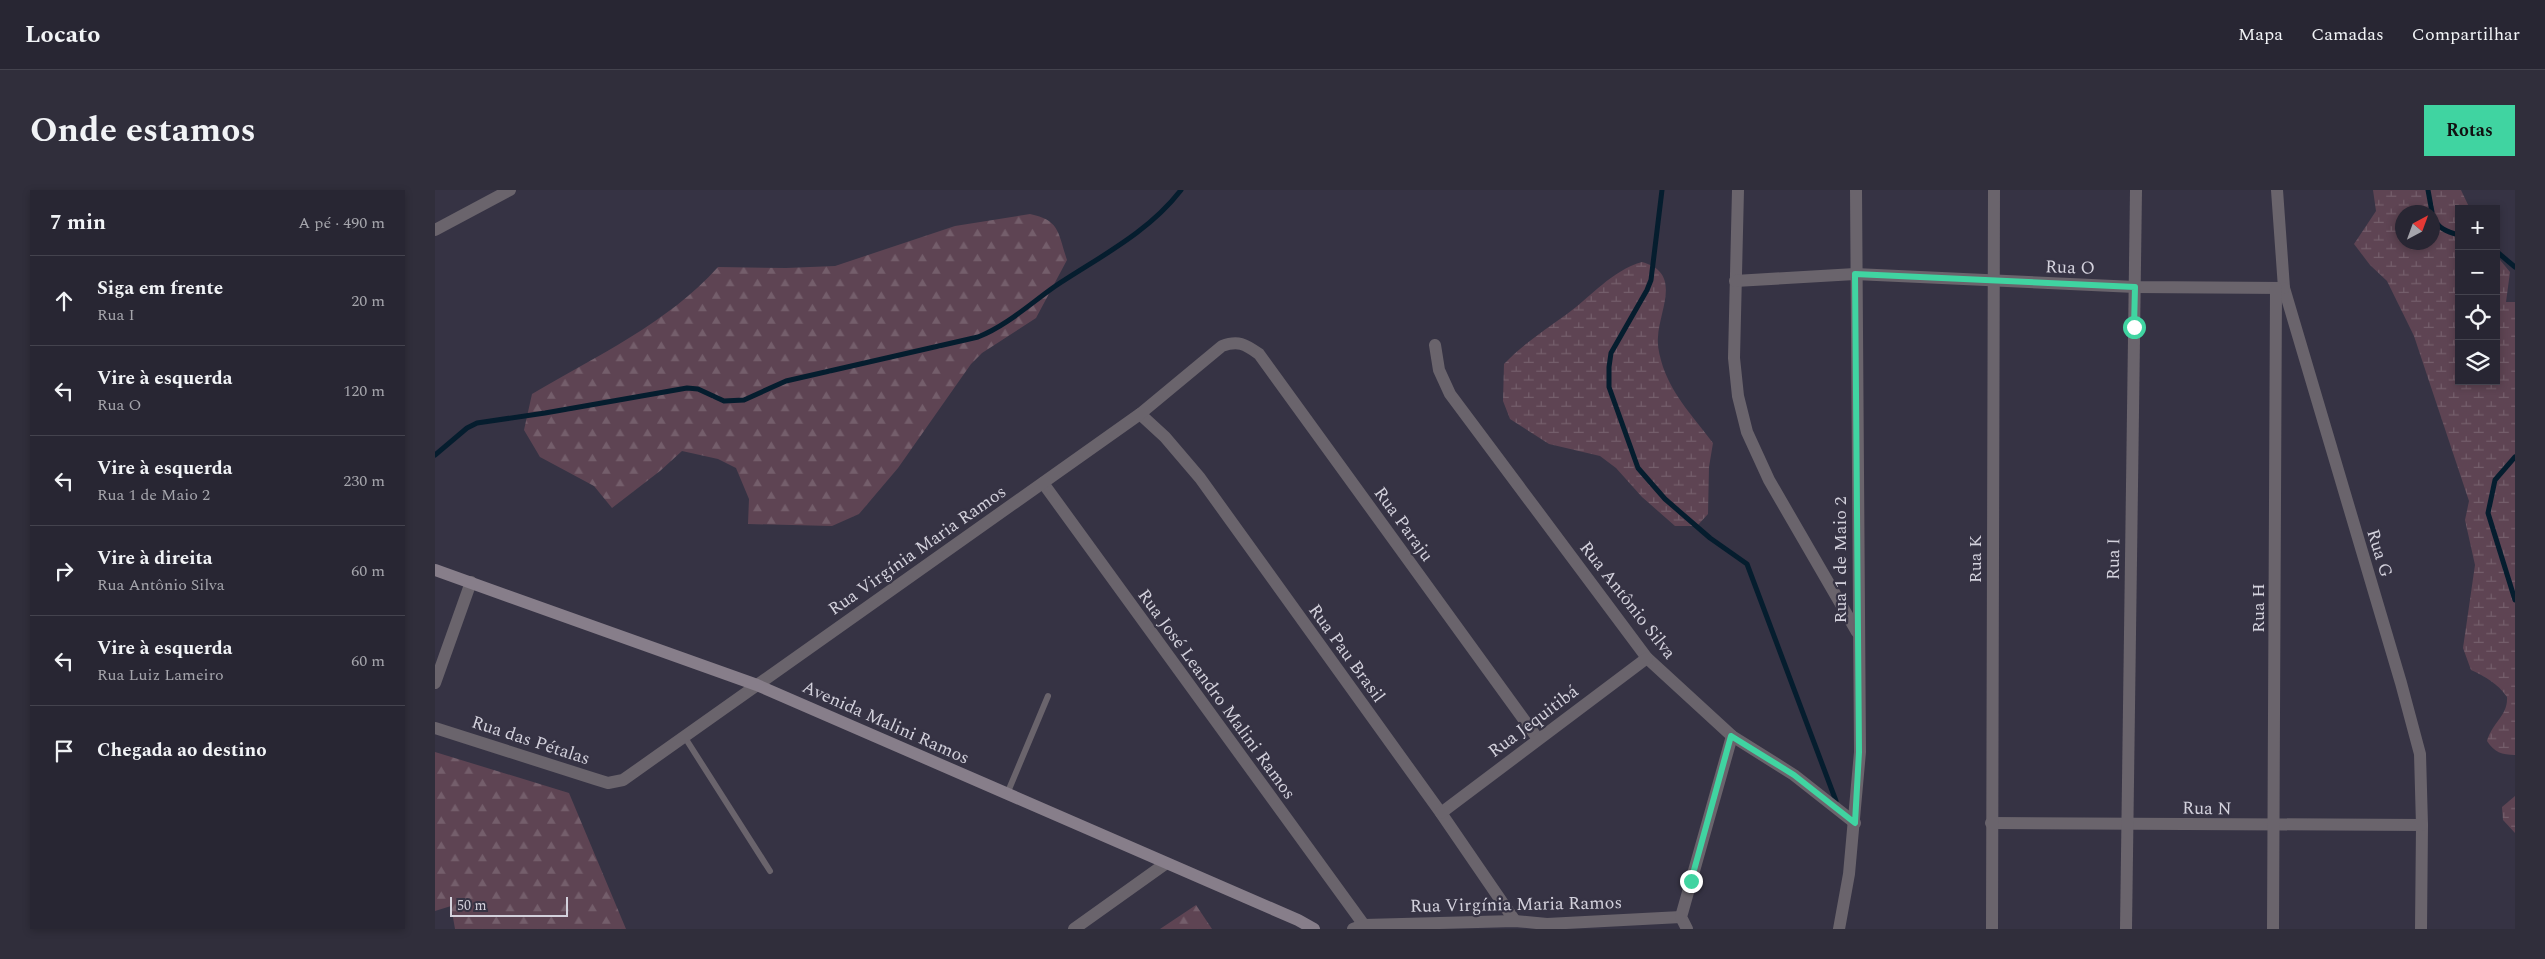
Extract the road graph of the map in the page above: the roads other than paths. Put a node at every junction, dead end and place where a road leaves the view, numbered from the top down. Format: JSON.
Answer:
{"nodes":[{"id":1,"x":510,"y":190,"type":"edge"},
{"id":2,"x":1738,"y":190,"type":"edge"},
{"id":3,"x":1856,"y":190,"type":"edge"},
{"id":4,"x":1994,"y":190,"type":"edge"},
{"id":5,"x":2137,"y":190,"type":"edge"},
{"id":6,"x":2277,"y":190,"type":"edge"},
{"id":7,"x":435,"y":230,"type":"edge"},
{"id":8,"x":1855,"y":274,"type":"junction"},
{"id":9,"x":1735,"y":281,"type":"junction"},
{"id":10,"x":1994,"y":282,"type":"junction"},
{"id":11,"x":2135,"y":287,"type":"junction"},
{"id":12,"x":2280,"y":288,"type":"junction"},
{"id":13,"x":1234,"y":342,"type":"joint"},
{"id":14,"x":1435,"y":345,"type":"dead end"},
{"id":15,"x":1140,"y":414,"type":"junction"},
{"id":16,"x":1043,"y":483,"type":"junction"},
{"id":17,"x":435,"y":570,"type":"edge"},
{"id":18,"x":471,"y":582,"type":"junction"},
{"id":19,"x":1858,"y":634,"type":"junction"},
{"id":20,"x":1647,"y":658,"type":"junction"},
{"id":21,"x":435,"y":683,"type":"edge"},
{"id":22,"x":757,"y":685,"type":"junction"},
{"id":23,"x":1048,"y":696,"type":"dead end"},
{"id":24,"x":435,"y":728,"type":"edge"},
{"id":25,"x":684,"y":736,"type":"junction"},
{"id":26,"x":1731,"y":736,"type":"junction"},
{"id":27,"x":1538,"y":739,"type":"junction"},
{"id":28,"x":616,"y":782,"type":"joint"},
{"id":29,"x":1007,"y":794,"type":"junction"},
{"id":30,"x":1441,"y":813,"type":"junction"},
{"id":31,"x":1991,"y":822,"type":"junction"},
{"id":32,"x":1855,"y":823,"type":"junction"},
{"id":33,"x":2126,"y":824,"type":"junction"},
{"id":34,"x":2422,"y":825,"type":"junction"},
{"id":35,"x":2275,"y":826,"type":"junction"},
{"id":36,"x":1165,"y":864,"type":"junction"},
{"id":37,"x":770,"y":872,"type":"dead end"},
{"id":38,"x":1681,"y":917,"type":"junction"},
{"id":39,"x":1515,"y":921,"type":"junction"},
{"id":40,"x":1548,"y":926,"type":"edge"},
{"id":41,"x":1358,"y":927,"type":"edge"},
{"id":42,"x":1074,"y":929,"type":"edge"},
{"id":43,"x":1314,"y":929,"type":"edge"},
{"id":44,"x":1687,"y":929,"type":"edge"},
{"id":45,"x":1839,"y":929,"type":"edge"},
{"id":46,"x":1992,"y":929,"type":"edge"},
{"id":47,"x":2125,"y":929,"type":"edge"},
{"id":48,"x":2273,"y":929,"type":"edge"},
{"id":49,"x":2421,"y":929,"type":"edge"}],
"edges":[{"from":1,"to":7,"type":"street"},
{"from":2,"to":9,"type":"street"},
{"from":3,"to":8,"type":"street","name":"Rua 1 de Maio 2"},
{"from":4,"to":10,"type":"street","name":"Rua K"},
{"from":5,"to":11,"type":"street","name":"Rua I"},
{"from":6,"to":12,"type":"street","name":"Rua G"},
{"from":8,"to":9,"type":"street","name":"Rua O"},
{"from":8,"to":10,"type":"street","name":"Rua O"},
{"from":8,"to":19,"type":"street","name":"Rua 1 de Maio 2"},
{"from":9,"to":19,"type":"street"},
{"from":10,"to":11,"type":"street","name":"Rua O"},
{"from":10,"to":31,"type":"street","name":"Rua K"},
{"from":11,"to":12,"type":"street","name":"Rua O"},
{"from":11,"to":33,"type":"street","name":"Rua I"},
{"from":12,"to":34,"type":"street","name":"Rua G"},
{"from":12,"to":35,"type":"street","name":"Rua H"},
{"from":13,"to":15,"type":"street","name":"Rua Virgínia Maria Ramos"},
{"from":13,"to":27,"type":"street","name":"Rua Paraju"},
{"from":14,"to":20,"type":"street","name":"Rua Antônio Silva"},
{"from":15,"to":16,"type":"street","name":"Rua Virgínia Maria Ramos"},
{"from":15,"to":30,"type":"street","name":"Rua Pau Brasil"},
{"from":16,"to":22,"type":"street","name":"Rua Virgínia Maria Ramos"},
{"from":16,"to":41,"type":"street","name":"Rua José Leandro Malini Ramos"},
{"from":17,"to":18,"type":"street","name":"Avenida Malini Ramos"},
{"from":18,"to":21,"type":"street"},
{"from":18,"to":22,"type":"street","name":"Avenida Malini Ramos"},
{"from":19,"to":32,"type":"street","name":"Rua 1 de Maio 2"},
{"from":20,"to":26,"type":"street","name":"Rua Antônio Silva"},
{"from":20,"to":27,"type":"street","name":"Rua Jequitibá"},
{"from":22,"to":25,"type":"street","name":"Rua Virgínia Maria Ramos"},
{"from":22,"to":29,"type":"street","name":"Avenida Malini Ramos"},
{"from":23,"to":29,"type":"lane"},
{"from":24,"to":28,"type":"street","name":"Rua das Pétalas"},
{"from":25,"to":28,"type":"street","name":"Rua Virgínia Maria Ramos"},
{"from":25,"to":37,"type":"lane"},
{"from":26,"to":32,"type":"street","name":"Rua Antônio Silva"},
{"from":26,"to":38,"type":"street"},
{"from":27,"to":30,"type":"street","name":"Rua Jequitibá"},
{"from":29,"to":36,"type":"street","name":"Avenida Malini Ramos"},
{"from":30,"to":39,"type":"street","name":"Rua Pau Brasil"},
{"from":31,"to":33,"type":"street","name":"Rua N"},
{"from":31,"to":46,"type":"street","name":"Rua K"},
{"from":32,"to":45,"type":"street","name":"Rua 1 de Maio 2"},
{"from":33,"to":35,"type":"street","name":"Rua N"},
{"from":33,"to":47,"type":"street","name":"Rua I"},
{"from":34,"to":35,"type":"street","name":"Rua N"},
{"from":34,"to":49,"type":"street","name":"Rua G"},
{"from":35,"to":48,"type":"street","name":"Rua H"},
{"from":36,"to":42,"type":"street"},
{"from":36,"to":43,"type":"street","name":"Avenida Malini Ramos"},
{"from":38,"to":40,"type":"street","name":"Rua Virgínia Maria Ramos"},
{"from":38,"to":44,"type":"street"},
{"from":39,"to":40,"type":"street","name":"Rua Virgínia Maria Ramos"},
{"from":39,"to":41,"type":"street","name":"Rua Virgínia Maria Ramos"}]}
